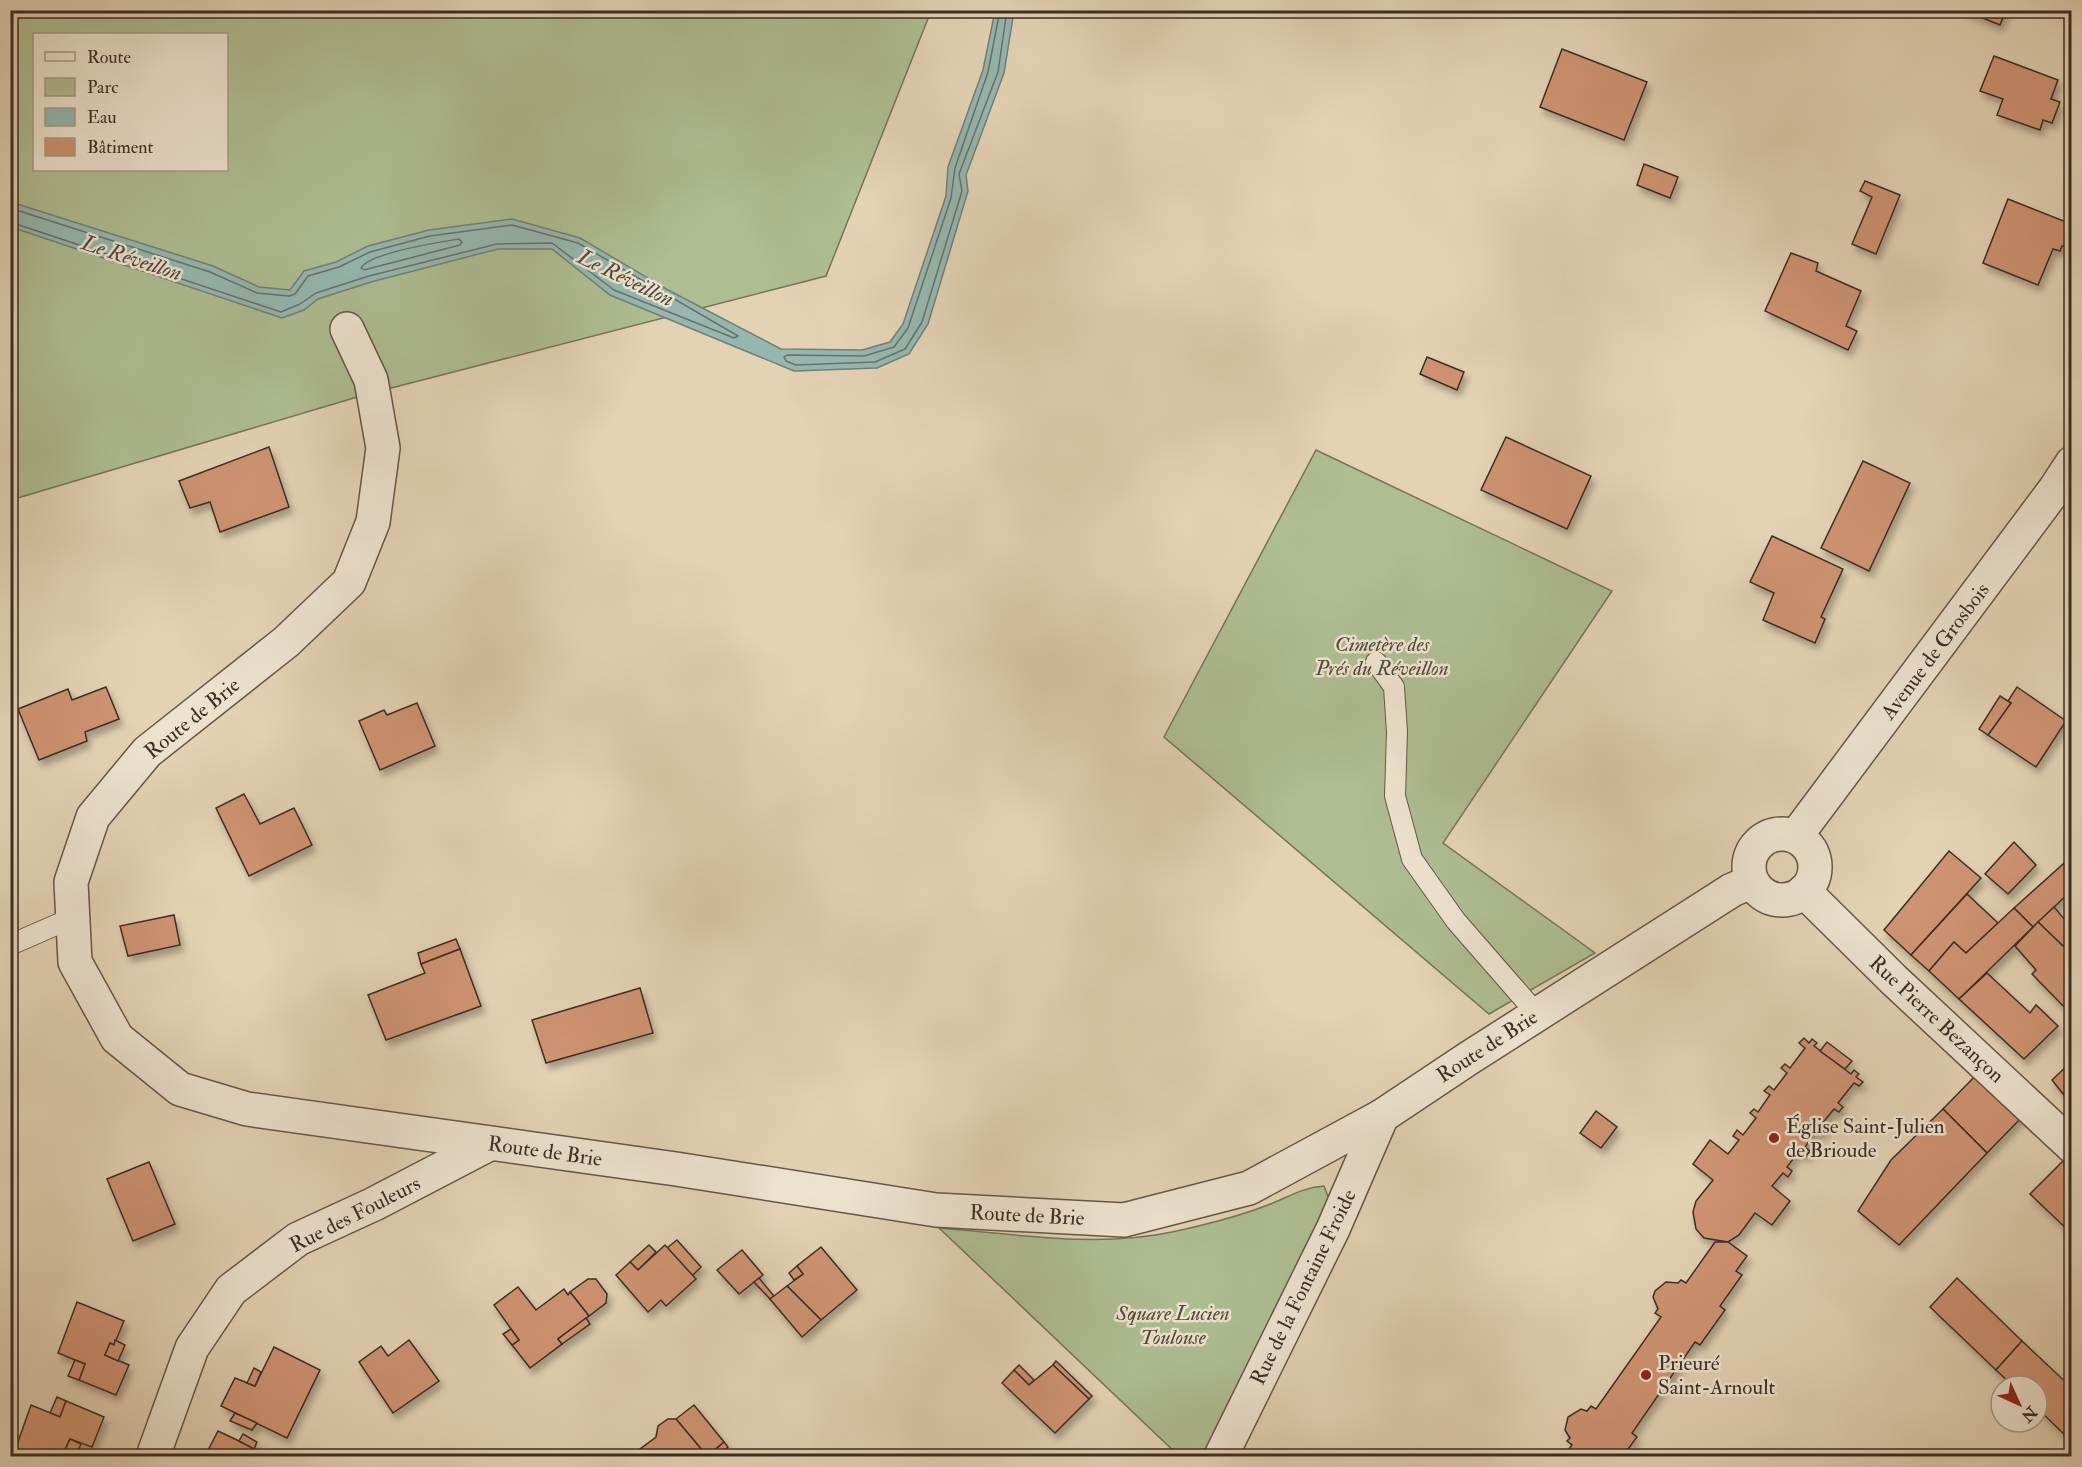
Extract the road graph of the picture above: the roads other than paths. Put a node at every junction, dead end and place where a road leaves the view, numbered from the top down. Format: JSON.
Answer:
{"nodes":[{"id":1,"x":347,"y":329,"type":"dead end"},
{"id":2,"x":2072,"y":464,"type":"edge"},
{"id":3,"x":1376,"y":662,"type":"dead end"},
{"id":4,"x":1796,"y":836,"type":"junction"},
{"id":5,"x":1751,"y":882,"type":"junction"},
{"id":6,"x":1804,"y":891,"type":"junction"},
{"id":7,"x":72,"y":918,"type":"junction"},
{"id":8,"x":10,"y":945,"type":"edge"},
{"id":9,"x":1537,"y":1014,"type":"junction"},
{"id":10,"x":1382,"y":1116,"type":"junction"},
{"id":11,"x":489,"y":1144,"type":"junction"},
{"id":12,"x":2072,"y":1146,"type":"edge"},
{"id":13,"x":153,"y":1456,"type":"edge"},
{"id":14,"x":1221,"y":1456,"type":"edge"}],
"edges":[{"from":1,"to":7,"type":"street","name":"Route de Brie"},
{"from":2,"to":4,"type":"street","name":"Avenue de Grosbois"},
{"from":3,"to":9,"type":"lane"},
{"from":4,"to":5,"type":"street"},
{"from":4,"to":6,"type":"street"},
{"from":5,"to":6,"type":"street"},
{"from":5,"to":9,"type":"street","name":"Route de Brie"},
{"from":6,"to":12,"type":"street","name":"Rue Pierre Bezançon"},
{"from":7,"to":8,"type":"lane"},
{"from":7,"to":11,"type":"street","name":"Route de Brie"},
{"from":9,"to":10,"type":"street","name":"Route de Brie"},
{"from":10,"to":11,"type":"street","name":"Route de Brie"},
{"from":10,"to":14,"type":"street","name":"Rue de la Fontaine Froide"},
{"from":11,"to":13,"type":"street","name":"Rue des Fouleurs"}]}
